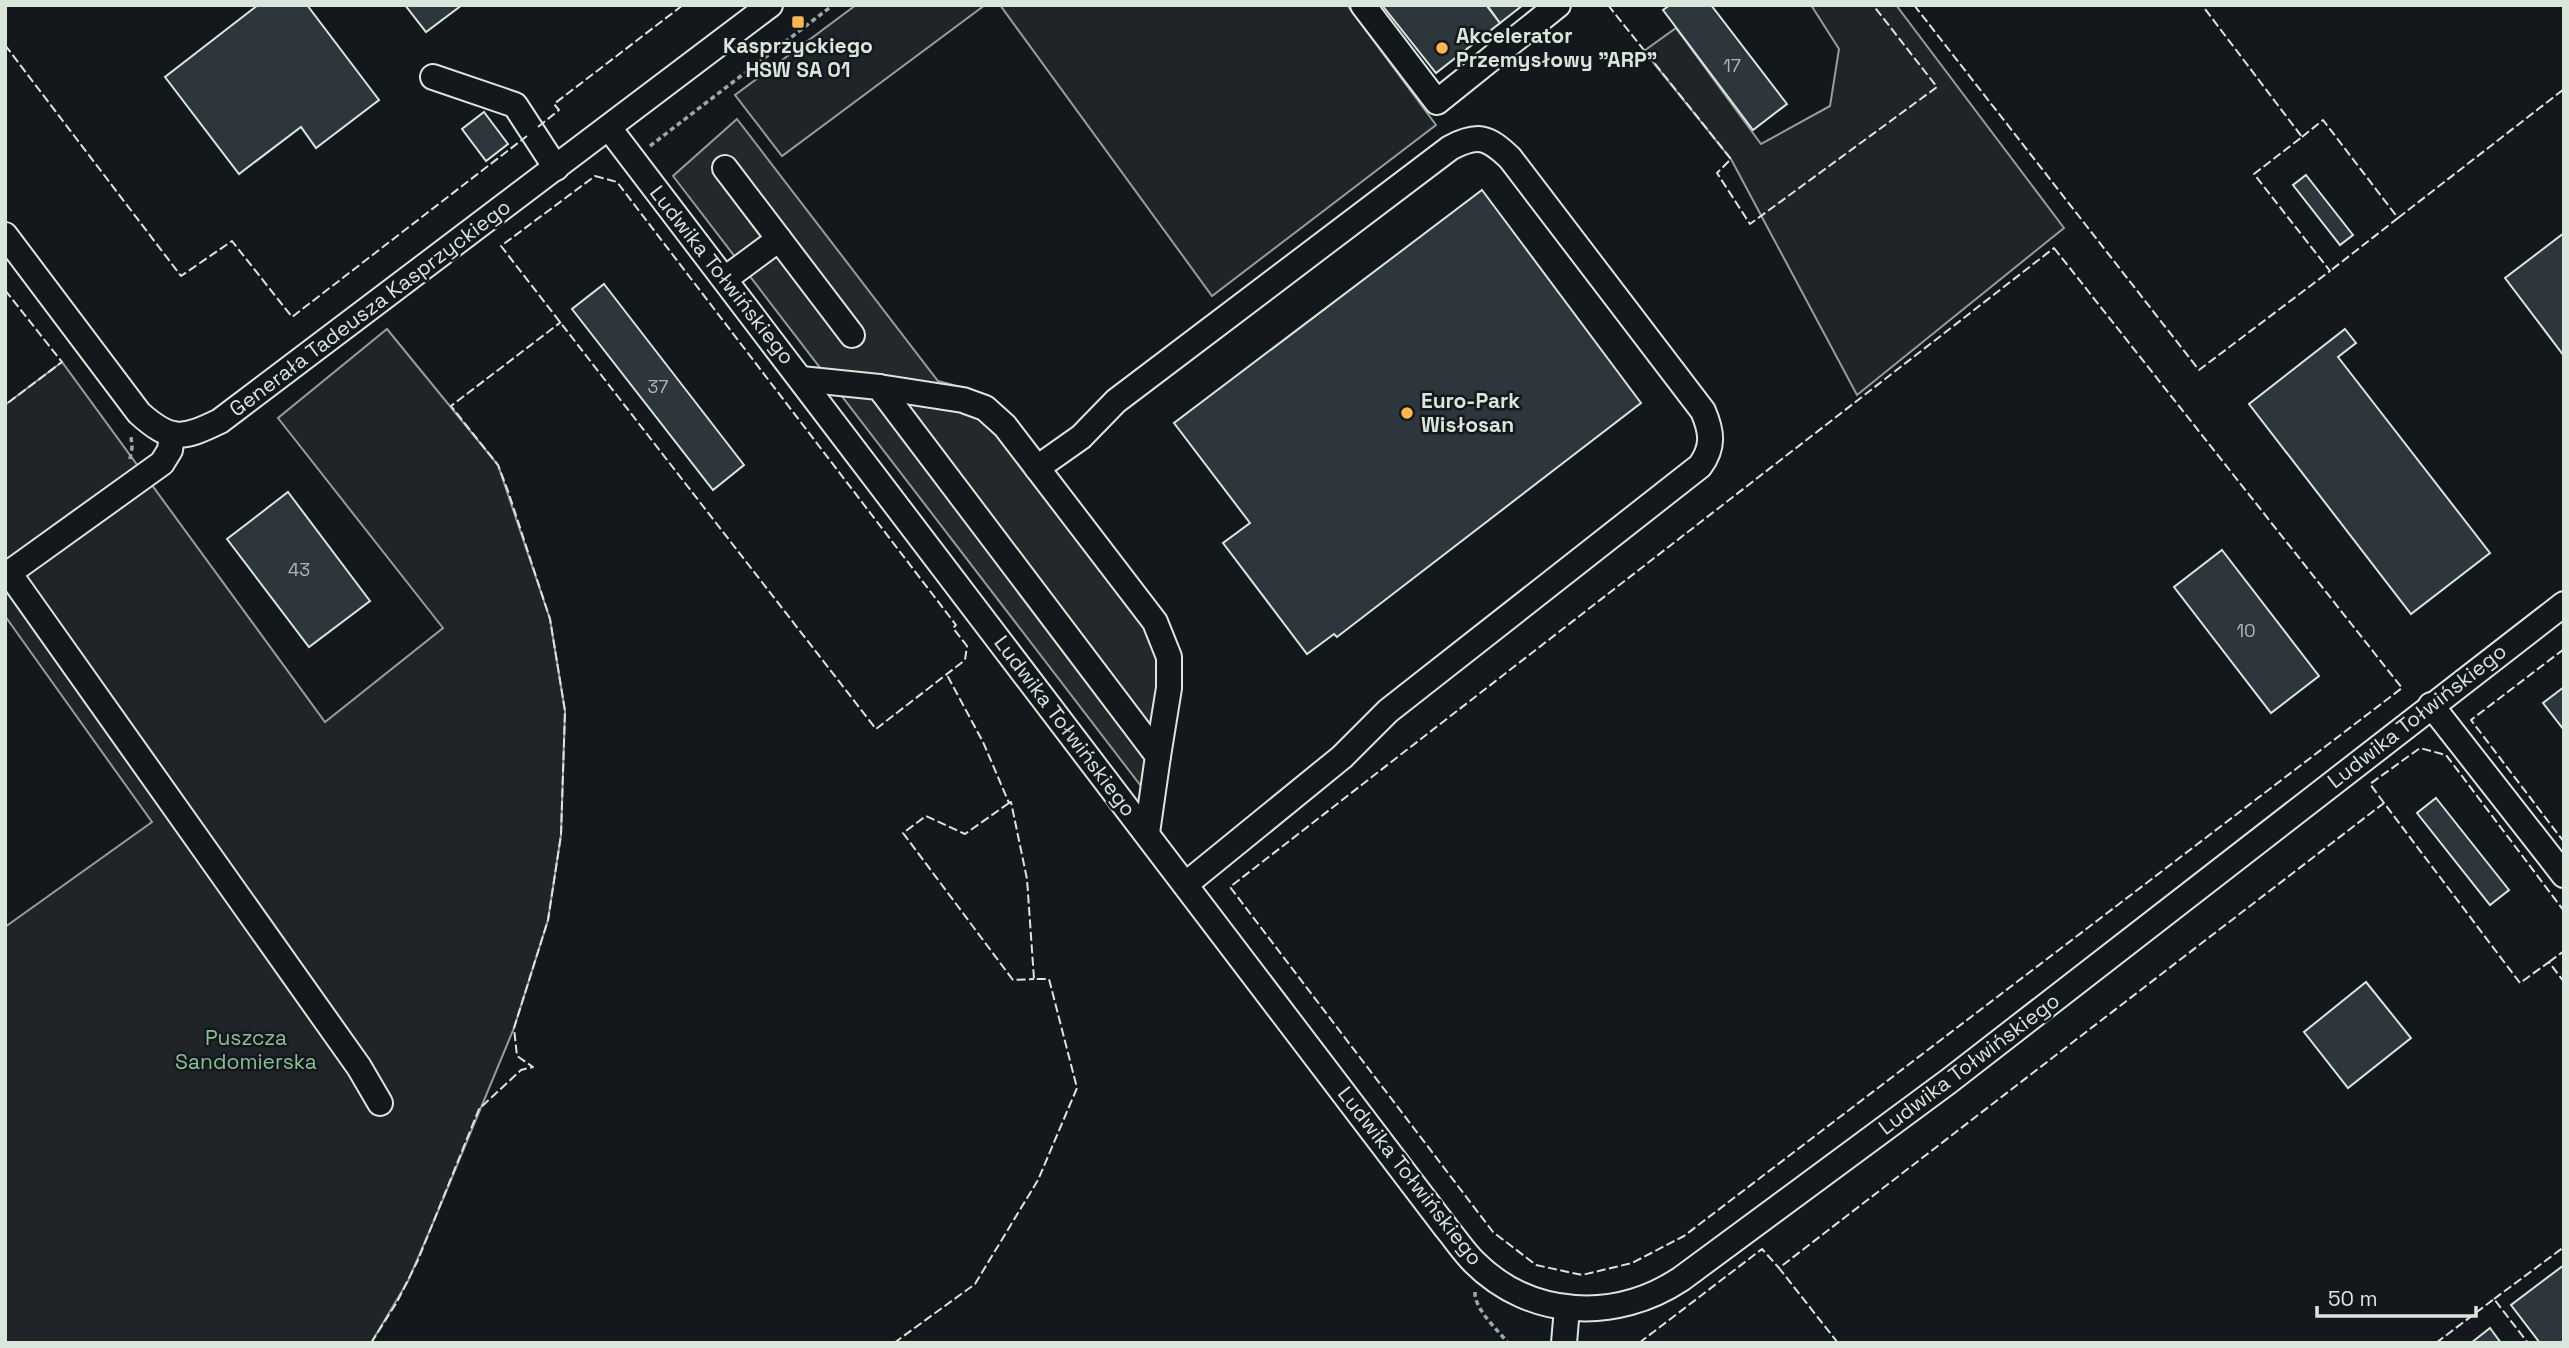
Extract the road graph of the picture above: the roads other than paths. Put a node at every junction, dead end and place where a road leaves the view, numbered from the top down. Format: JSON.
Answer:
{"nodes":[{"id":1,"x":770,"y":5,"type":"edge"},
{"id":2,"x":1363,"y":5,"type":"edge"},
{"id":3,"x":1558,"y":5,"type":"edge"},
{"id":4,"x":433,"y":76,"type":"dead end"},
{"id":5,"x":609,"y":128,"type":"junction"},
{"id":6,"x":556,"y":168,"type":"junction"},
{"id":7,"x":725,"y":168,"type":"dead end"},
{"id":8,"x":5,"y":235,"type":"edge"},
{"id":9,"x":779,"y":239,"type":"junction"},
{"id":10,"x":725,"y":279,"type":"junction"},
{"id":11,"x":852,"y":335,"type":"dead end"},
{"id":12,"x":802,"y":379,"type":"junction"},
{"id":13,"x":879,"y":387,"type":"junction"},
{"id":14,"x":172,"y":434,"type":"junction"},
{"id":15,"x":1037,"y":468,"type":"junction"},
{"id":16,"x":7,"y":574,"type":"edge"},
{"id":17,"x":2564,"y":604,"type":"edge"},
{"id":18,"x":2431,"y":705,"type":"junction"},
{"id":19,"x":1158,"y":756,"type":"junction"},
{"id":20,"x":1147,"y":833,"type":"junction"},
{"id":21,"x":2564,"y":875,"type":"edge"},
{"id":22,"x":1186,"y":884,"type":"junction"},
{"id":23,"x":380,"y":1103,"type":"dead end"},
{"id":24,"x":1567,"y":1308,"type":"junction"},
{"id":25,"x":1564,"y":1343,"type":"edge"}],
"edges":[{"from":1,"to":5,"type":"street","name":"Generała Tadeusza Kasprzyckiego"},
{"from":2,"to":3,"type":"street"},
{"from":4,"to":6,"type":"street"},
{"from":5,"to":6,"type":"street","name":"Generała Tadeusza Kasprzyckiego"},
{"from":5,"to":10,"type":"street","name":"Ludwika Tołwińskiego"},
{"from":6,"to":14,"type":"street","name":"Generała Tadeusza Kasprzyckiego"},
{"from":7,"to":9,"type":"street"},
{"from":8,"to":14,"type":"street"},
{"from":9,"to":10,"type":"street"},
{"from":9,"to":11,"type":"street"},
{"from":10,"to":12,"type":"street","name":"Ludwika Tołwińskiego"},
{"from":12,"to":13,"type":"street"},
{"from":12,"to":20,"type":"street","name":"Ludwika Tołwińskiego"},
{"from":13,"to":15,"type":"street"},
{"from":13,"to":19,"type":"street"},
{"from":14,"to":16,"type":"street"},
{"from":15,"to":19,"type":"street"},
{"from":15,"to":22,"type":"street"},
{"from":16,"to":23,"type":"street"},
{"from":17,"to":18,"type":"street","name":"Ludwika Tołwińskiego"},
{"from":18,"to":21,"type":"street"},
{"from":18,"to":24,"type":"street","name":"Ludwika Tołwińskiego"},
{"from":19,"to":20,"type":"street"},
{"from":20,"to":22,"type":"street","name":"Ludwika Tołwińskiego"},
{"from":22,"to":24,"type":"street","name":"Ludwika Tołwińskiego"},
{"from":24,"to":25,"type":"street"}]}
